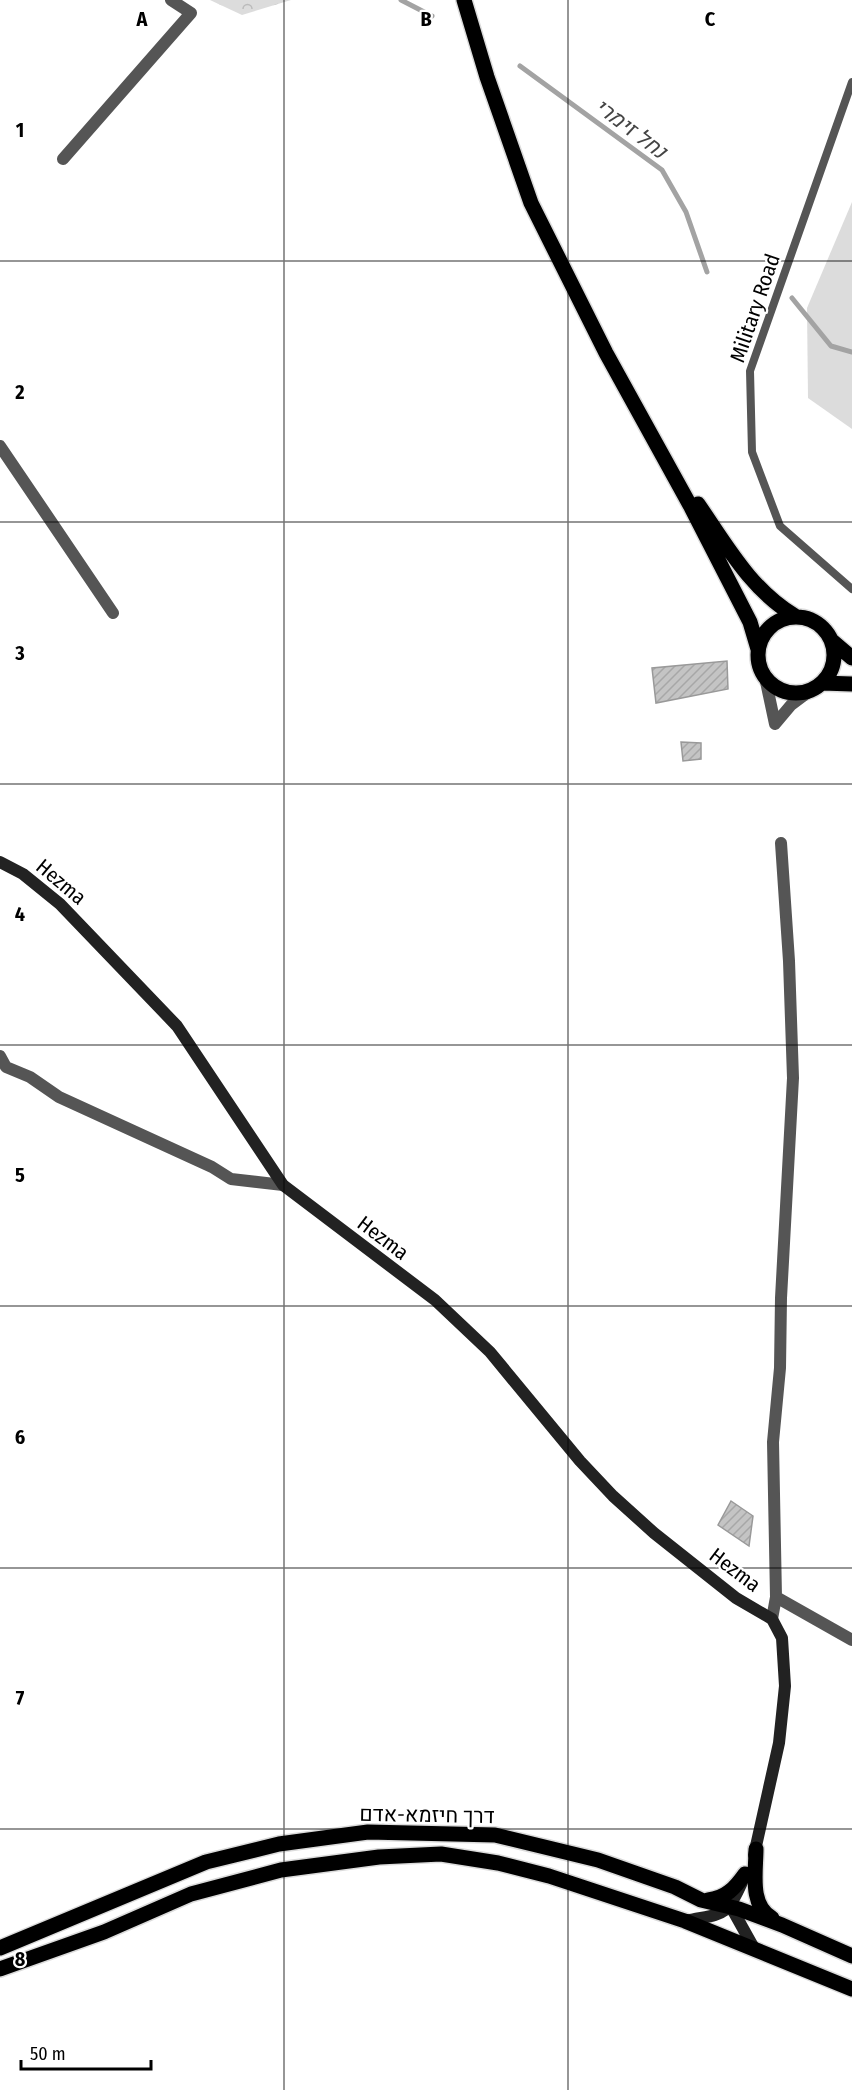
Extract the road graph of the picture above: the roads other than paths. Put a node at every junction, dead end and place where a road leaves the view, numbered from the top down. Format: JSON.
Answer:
{"nodes":[{"id":1,"x":171,"y":0,"type":"edge"},
{"id":2,"x":464,"y":0,"type":"edge"},
{"id":3,"x":852,"y":82,"type":"edge"},
{"id":4,"x":63,"y":159,"type":"dead end"},
{"id":5,"x":654,"y":439,"type":"junction"},
{"id":6,"x":0,"y":446,"type":"edge"},
{"id":7,"x":852,"y":589,"type":"edge"},
{"id":8,"x":113,"y":613,"type":"dead end"},
{"id":9,"x":795,"y":616,"type":"junction"},
{"id":10,"x":831,"y":640,"type":"junction"},
{"id":11,"x":758,"y":649,"type":"junction"},
{"id":12,"x":852,"y":658,"type":"edge"},
{"id":13,"x":765,"y":677,"type":"junction"},
{"id":14,"x":852,"y":684,"type":"edge"},
{"id":15,"x":817,"y":686,"type":"junction"},
{"id":16,"x":781,"y":843,"type":"dead end"},
{"id":17,"x":0,"y":862,"type":"edge"},
{"id":18,"x":0,"y":1056,"type":"edge"},
{"id":19,"x":284,"y":1185,"type":"junction"},
{"id":20,"x":776,"y":1597,"type":"junction"},
{"id":21,"x":772,"y":1619,"type":"junction"},
{"id":22,"x":852,"y":1640,"type":"edge"},
{"id":23,"x":756,"y":1849,"type":"junction"},
{"id":24,"x":746,"y":1874,"type":"junction"},
{"id":25,"x":701,"y":1900,"type":"junction"},
{"id":26,"x":731,"y":1907,"type":"junction"},
{"id":27,"x":685,"y":1921,"type":"junction"},
{"id":28,"x":782,"y":1925,"type":"junction"},
{"id":29,"x":0,"y":1948,"type":"edge"},
{"id":30,"x":757,"y":1952,"type":"junction"},
{"id":31,"x":852,"y":1956,"type":"edge"},
{"id":32,"x":0,"y":1969,"type":"edge"},
{"id":33,"x":852,"y":1989,"type":"edge"}],
"edges":[{"from":1,"to":4,"type":"street"},
{"from":2,"to":5,"type":"main road"},
{"from":3,"to":7,"type":"lane","name":"Military Road"},
{"from":5,"to":9,"type":"main road"},
{"from":5,"to":11,"type":"main road"},
{"from":6,"to":8,"type":"street"},
{"from":9,"to":10,"type":"main road"},
{"from":9,"to":11,"type":"main road"},
{"from":10,"to":12,"type":"main road"},
{"from":10,"to":15,"type":"main road"},
{"from":11,"to":13,"type":"main road"},
{"from":13,"to":15,"type":"main road"},
{"from":13,"to":15,"type":"street"},
{"from":14,"to":15,"type":"main road"},
{"from":16,"to":20,"type":"street"},
{"from":17,"to":19,"type":"street","name":"Hezma"},
{"from":18,"to":19,"type":"street"},
{"from":19,"to":21,"type":"street","name":"Hezma"},
{"from":20,"to":21,"type":"street"},
{"from":20,"to":22,"type":"street"},
{"from":21,"to":23,"type":"street"},
{"from":23,"to":24,"type":"street"},
{"from":23,"to":28,"type":"main road"},
{"from":24,"to":25,"type":"main road"},
{"from":24,"to":26,"type":"street"},
{"from":25,"to":26,"type":"main road","name":"דרך חיזמא-אדם"},
{"from":25,"to":29,"type":"main road","name":"דרך חיזמא-אדם"},
{"from":26,"to":27,"type":"street"},
{"from":26,"to":28,"type":"main road","name":"דרך חיזמא-אדם"},
{"from":26,"to":30,"type":"street"},
{"from":27,"to":30,"type":"main road","name":"דרך חיזמא-אדם"},
{"from":27,"to":32,"type":"main road","name":"דרך חיזמא-אדם"},
{"from":28,"to":31,"type":"main road","name":"דרך חיזמא-אדם"},
{"from":30,"to":33,"type":"main road","name":"דרך חיזמא-אדם"}]}
